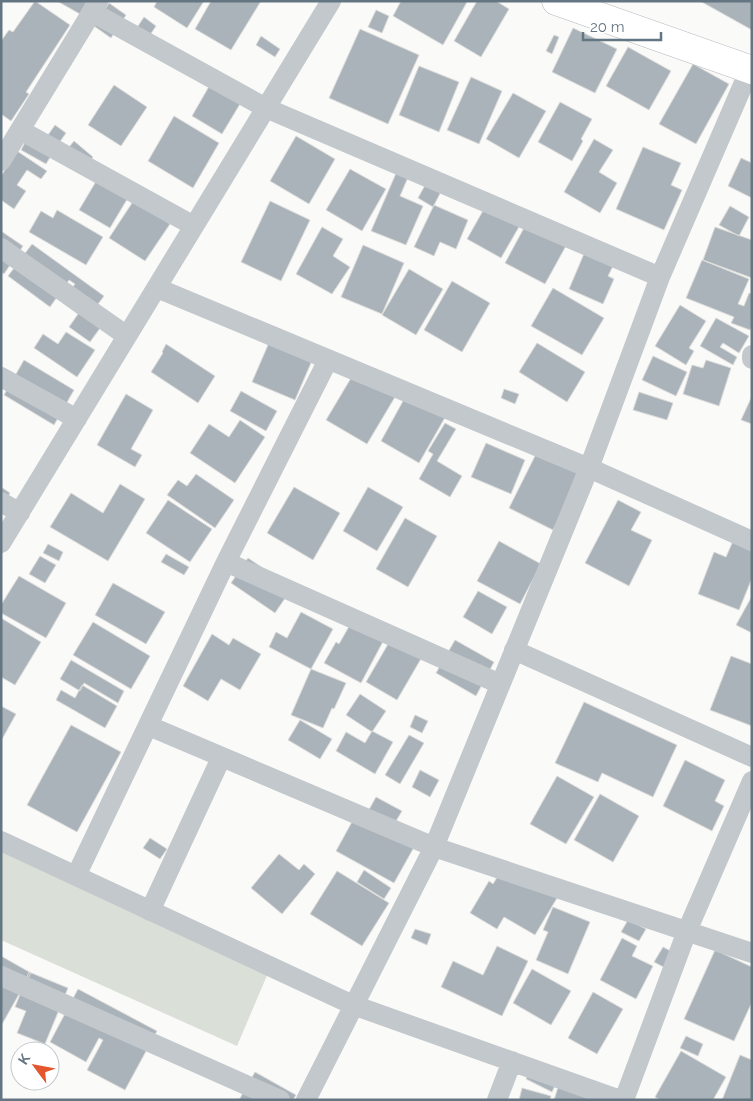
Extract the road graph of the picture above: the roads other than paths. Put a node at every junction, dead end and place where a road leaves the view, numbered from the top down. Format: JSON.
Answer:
{"nodes":[{"id":1,"x":331,"y":1,"type":"edge"},
{"id":2,"x":556,"y":1,"type":"edge"},
{"id":3,"x":95,"y":7,"type":"edge"},
{"id":4,"x":751,"y":68,"type":"edge"},
{"id":5,"x":266,"y":108,"type":"junction"},
{"id":6,"x":20,"y":130,"type":"junction"},
{"id":7,"x":1,"y":160,"type":"edge"},
{"id":8,"x":194,"y":226,"type":"junction"},
{"id":9,"x":1,"y":248,"type":"edge"},
{"id":10,"x":660,"y":277,"type":"junction"},
{"id":11,"x":157,"y":288,"type":"junction"},
{"id":12,"x":127,"y":336,"type":"junction"},
{"id":13,"x":328,"y":360,"type":"junction"},
{"id":14,"x":1,"y":377,"type":"edge"},
{"id":15,"x":77,"y":418,"type":"junction"},
{"id":16,"x":588,"y":468,"type":"junction"},
{"id":17,"x":1,"y":502,"type":"edge"},
{"id":18,"x":20,"y":513,"type":"junction"},
{"id":19,"x":752,"y":541,"type":"edge"},
{"id":20,"x":1,"y":543,"type":"edge"},
{"id":21,"x":226,"y":562,"type":"junction"},
{"id":22,"x":514,"y":650,"type":"junction"},
{"id":23,"x":500,"y":684,"type":"junction"},
{"id":24,"x":149,"y":726,"type":"junction"},
{"id":25,"x":752,"y":757,"type":"edge"},
{"id":26,"x":221,"y":758,"type":"junction"},
{"id":27,"x":752,"y":781,"type":"edge"},
{"id":28,"x":1,"y":841,"type":"edge"},
{"id":29,"x":434,"y":847,"type":"junction"},
{"id":30,"x":76,"y":876,"type":"junction"},
{"id":31,"x":150,"y":910,"type":"junction"},
{"id":32,"x":687,"y":931,"type":"junction"},
{"id":33,"x":752,"y":953,"type":"edge"},
{"id":34,"x":1,"y":976,"type":"edge"},
{"id":35,"x":353,"y":1006,"type":"junction"},
{"id":36,"x":512,"y":1061,"type":"junction"},
{"id":37,"x":280,"y":1100,"type":"edge"},
{"id":38,"x":306,"y":1100,"type":"edge"},
{"id":39,"x":498,"y":1100,"type":"edge"},
{"id":40,"x":620,"y":1100,"type":"edge"},
{"id":41,"x":624,"y":1100,"type":"edge"}],
"edges":[{"from":1,"to":5,"type":"street"},
{"from":2,"to":4,"type":"main road"},
{"from":3,"to":5,"type":"street"},
{"from":3,"to":6,"type":"street"},
{"from":4,"to":10,"type":"street"},
{"from":5,"to":8,"type":"street"},
{"from":5,"to":10,"type":"street"},
{"from":6,"to":7,"type":"street"},
{"from":6,"to":8,"type":"street"},
{"from":8,"to":11,"type":"street"},
{"from":9,"to":12,"type":"street"},
{"from":10,"to":16,"type":"street"},
{"from":11,"to":12,"type":"street"},
{"from":11,"to":13,"type":"street"},
{"from":12,"to":15,"type":"street"},
{"from":13,"to":16,"type":"street"},
{"from":13,"to":21,"type":"street"},
{"from":14,"to":15,"type":"street"},
{"from":15,"to":18,"type":"street"},
{"from":16,"to":19,"type":"street"},
{"from":16,"to":22,"type":"street"},
{"from":17,"to":18,"type":"street"},
{"from":18,"to":20,"type":"street"},
{"from":21,"to":23,"type":"street"},
{"from":21,"to":24,"type":"street"},
{"from":22,"to":23,"type":"street"},
{"from":22,"to":25,"type":"street"},
{"from":23,"to":29,"type":"street"},
{"from":24,"to":26,"type":"street"},
{"from":24,"to":30,"type":"street"},
{"from":26,"to":29,"type":"street"},
{"from":26,"to":31,"type":"street"},
{"from":27,"to":32,"type":"street"},
{"from":28,"to":30,"type":"street"},
{"from":29,"to":32,"type":"street"},
{"from":29,"to":35,"type":"street"},
{"from":30,"to":31,"type":"street"},
{"from":31,"to":35,"type":"street"},
{"from":32,"to":33,"type":"street"},
{"from":32,"to":41,"type":"street"},
{"from":34,"to":37,"type":"street"},
{"from":35,"to":36,"type":"street"},
{"from":35,"to":38,"type":"street"},
{"from":36,"to":39,"type":"street"},
{"from":36,"to":40,"type":"street"}]}
